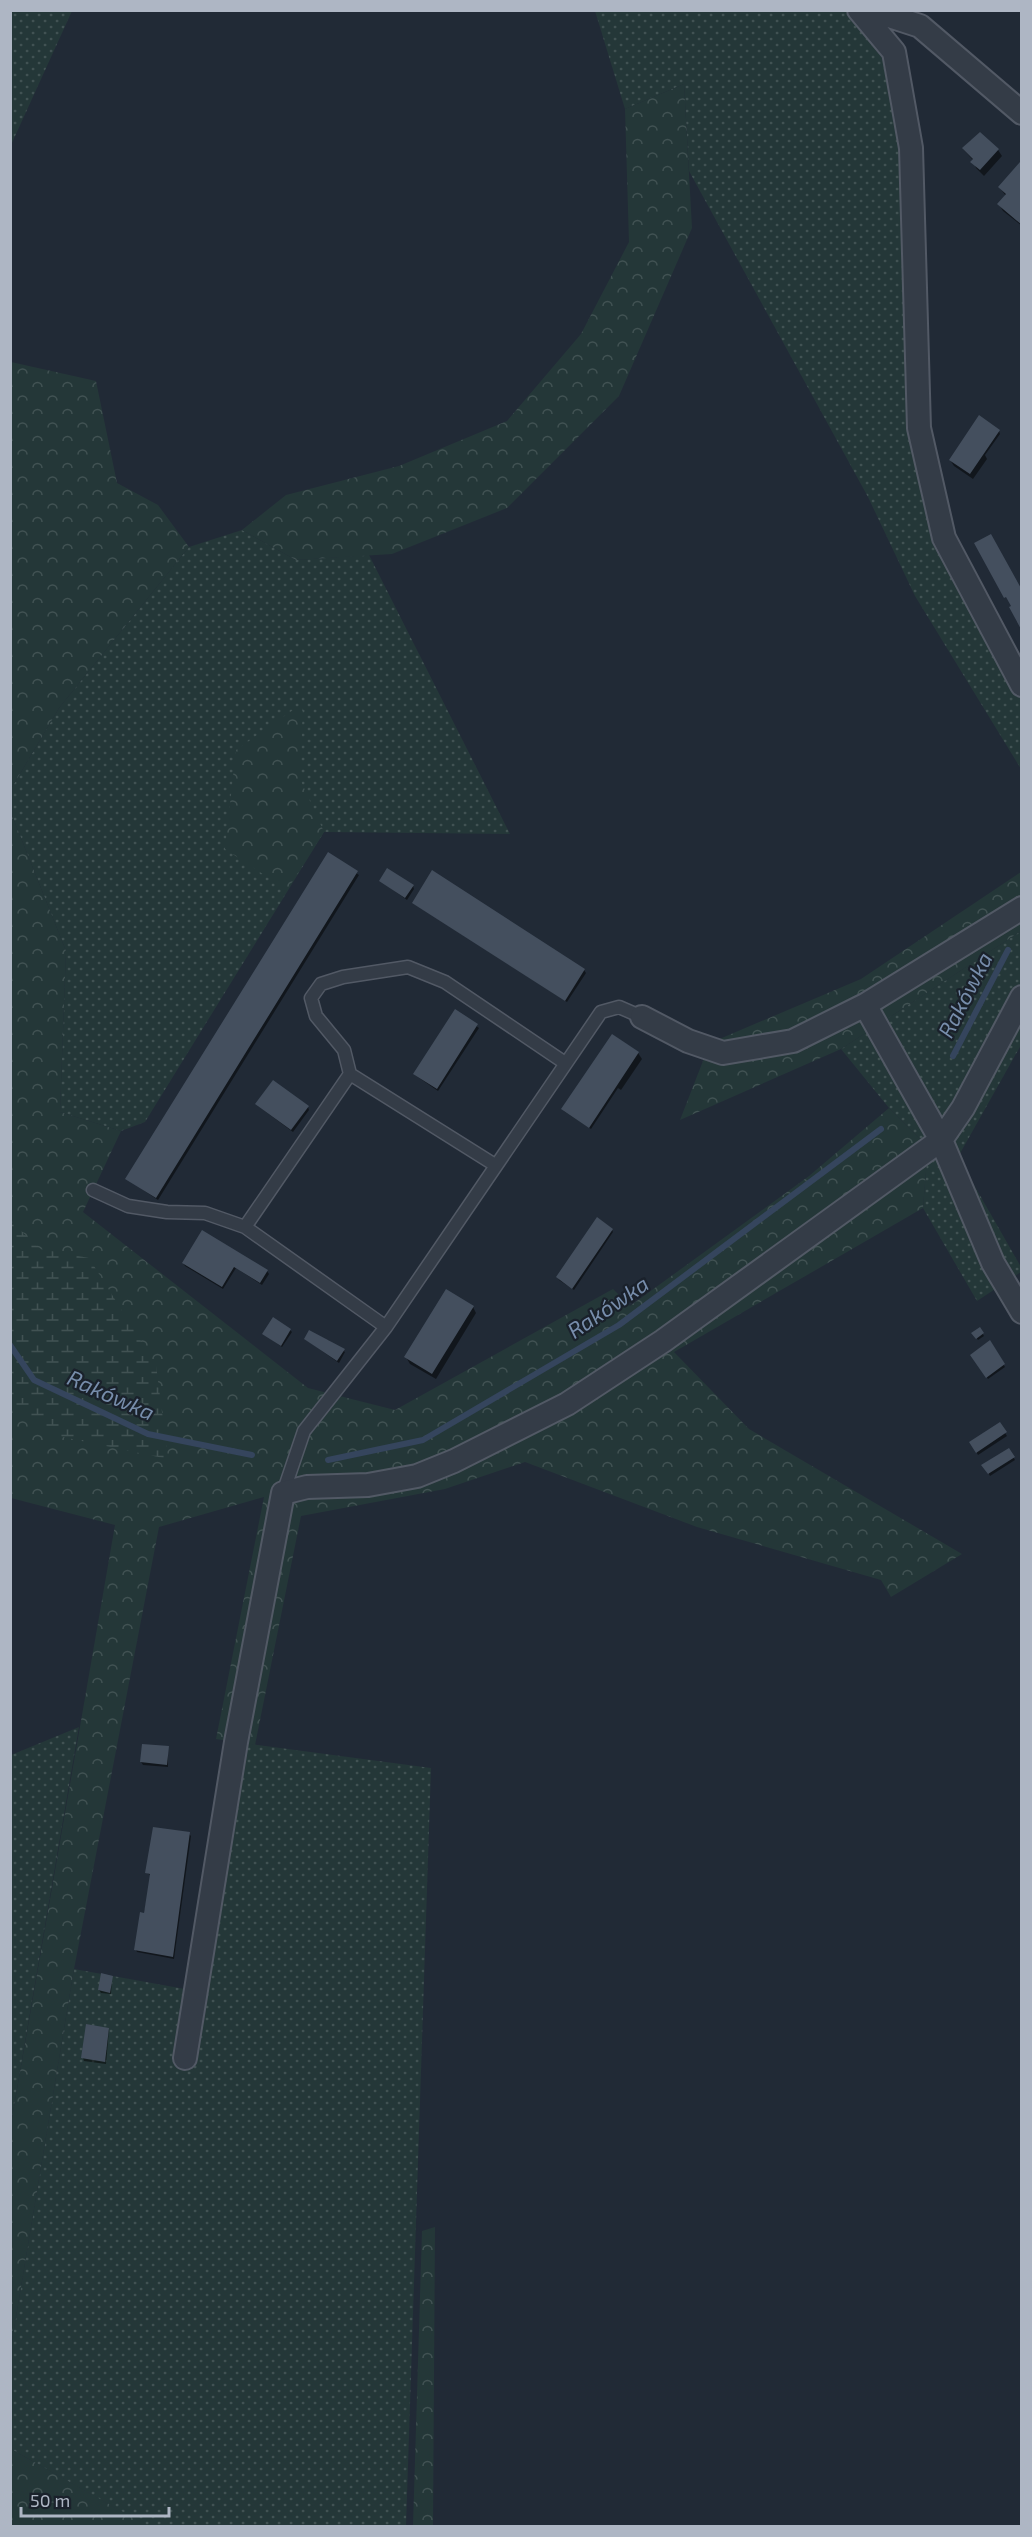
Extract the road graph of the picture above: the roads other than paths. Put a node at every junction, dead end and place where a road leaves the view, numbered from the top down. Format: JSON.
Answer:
{"nodes":[{"id":1,"x":859,"y":10,"type":"edge"},
{"id":2,"x":871,"y":10,"type":"edge"},
{"id":3,"x":1022,"y":113,"type":"edge"},
{"id":4,"x":1022,"y":685,"type":"edge"},
{"id":5,"x":1022,"y":908,"type":"edge"},
{"id":6,"x":1022,"y":997,"type":"edge"},
{"id":7,"x":865,"y":1005,"type":"junction"},
{"id":8,"x":642,"y":1017,"type":"joint"},
{"id":9,"x":565,"y":1063,"type":"junction"},
{"id":10,"x":350,"y":1074,"type":"junction"},
{"id":11,"x":941,"y":1140,"type":"junction"},
{"id":12,"x":495,"y":1165,"type":"junction"},
{"id":13,"x":93,"y":1190,"type":"dead end"},
{"id":14,"x":245,"y":1227,"type":"junction"},
{"id":15,"x":1022,"y":1312,"type":"edge"},
{"id":16,"x":386,"y":1327,"type":"junction"},
{"id":17,"x":283,"y":1493,"type":"junction"},
{"id":18,"x":185,"y":2058,"type":"dead end"}],
"edges":[{"from":1,"to":4,"type":"street"},
{"from":2,"to":3,"type":"street"},
{"from":5,"to":7,"type":"street"},
{"from":6,"to":11,"type":"street"},
{"from":7,"to":8,"type":"street"},
{"from":7,"to":11,"type":"street"},
{"from":8,"to":9,"type":"lane"},
{"from":9,"to":10,"type":"lane"},
{"from":9,"to":12,"type":"lane"},
{"from":10,"to":12,"type":"lane"},
{"from":10,"to":14,"type":"lane"},
{"from":11,"to":15,"type":"street"},
{"from":11,"to":17,"type":"street"},
{"from":12,"to":16,"type":"lane"},
{"from":13,"to":14,"type":"lane"},
{"from":14,"to":16,"type":"lane"},
{"from":16,"to":17,"type":"lane"},
{"from":17,"to":18,"type":"street"}]}
